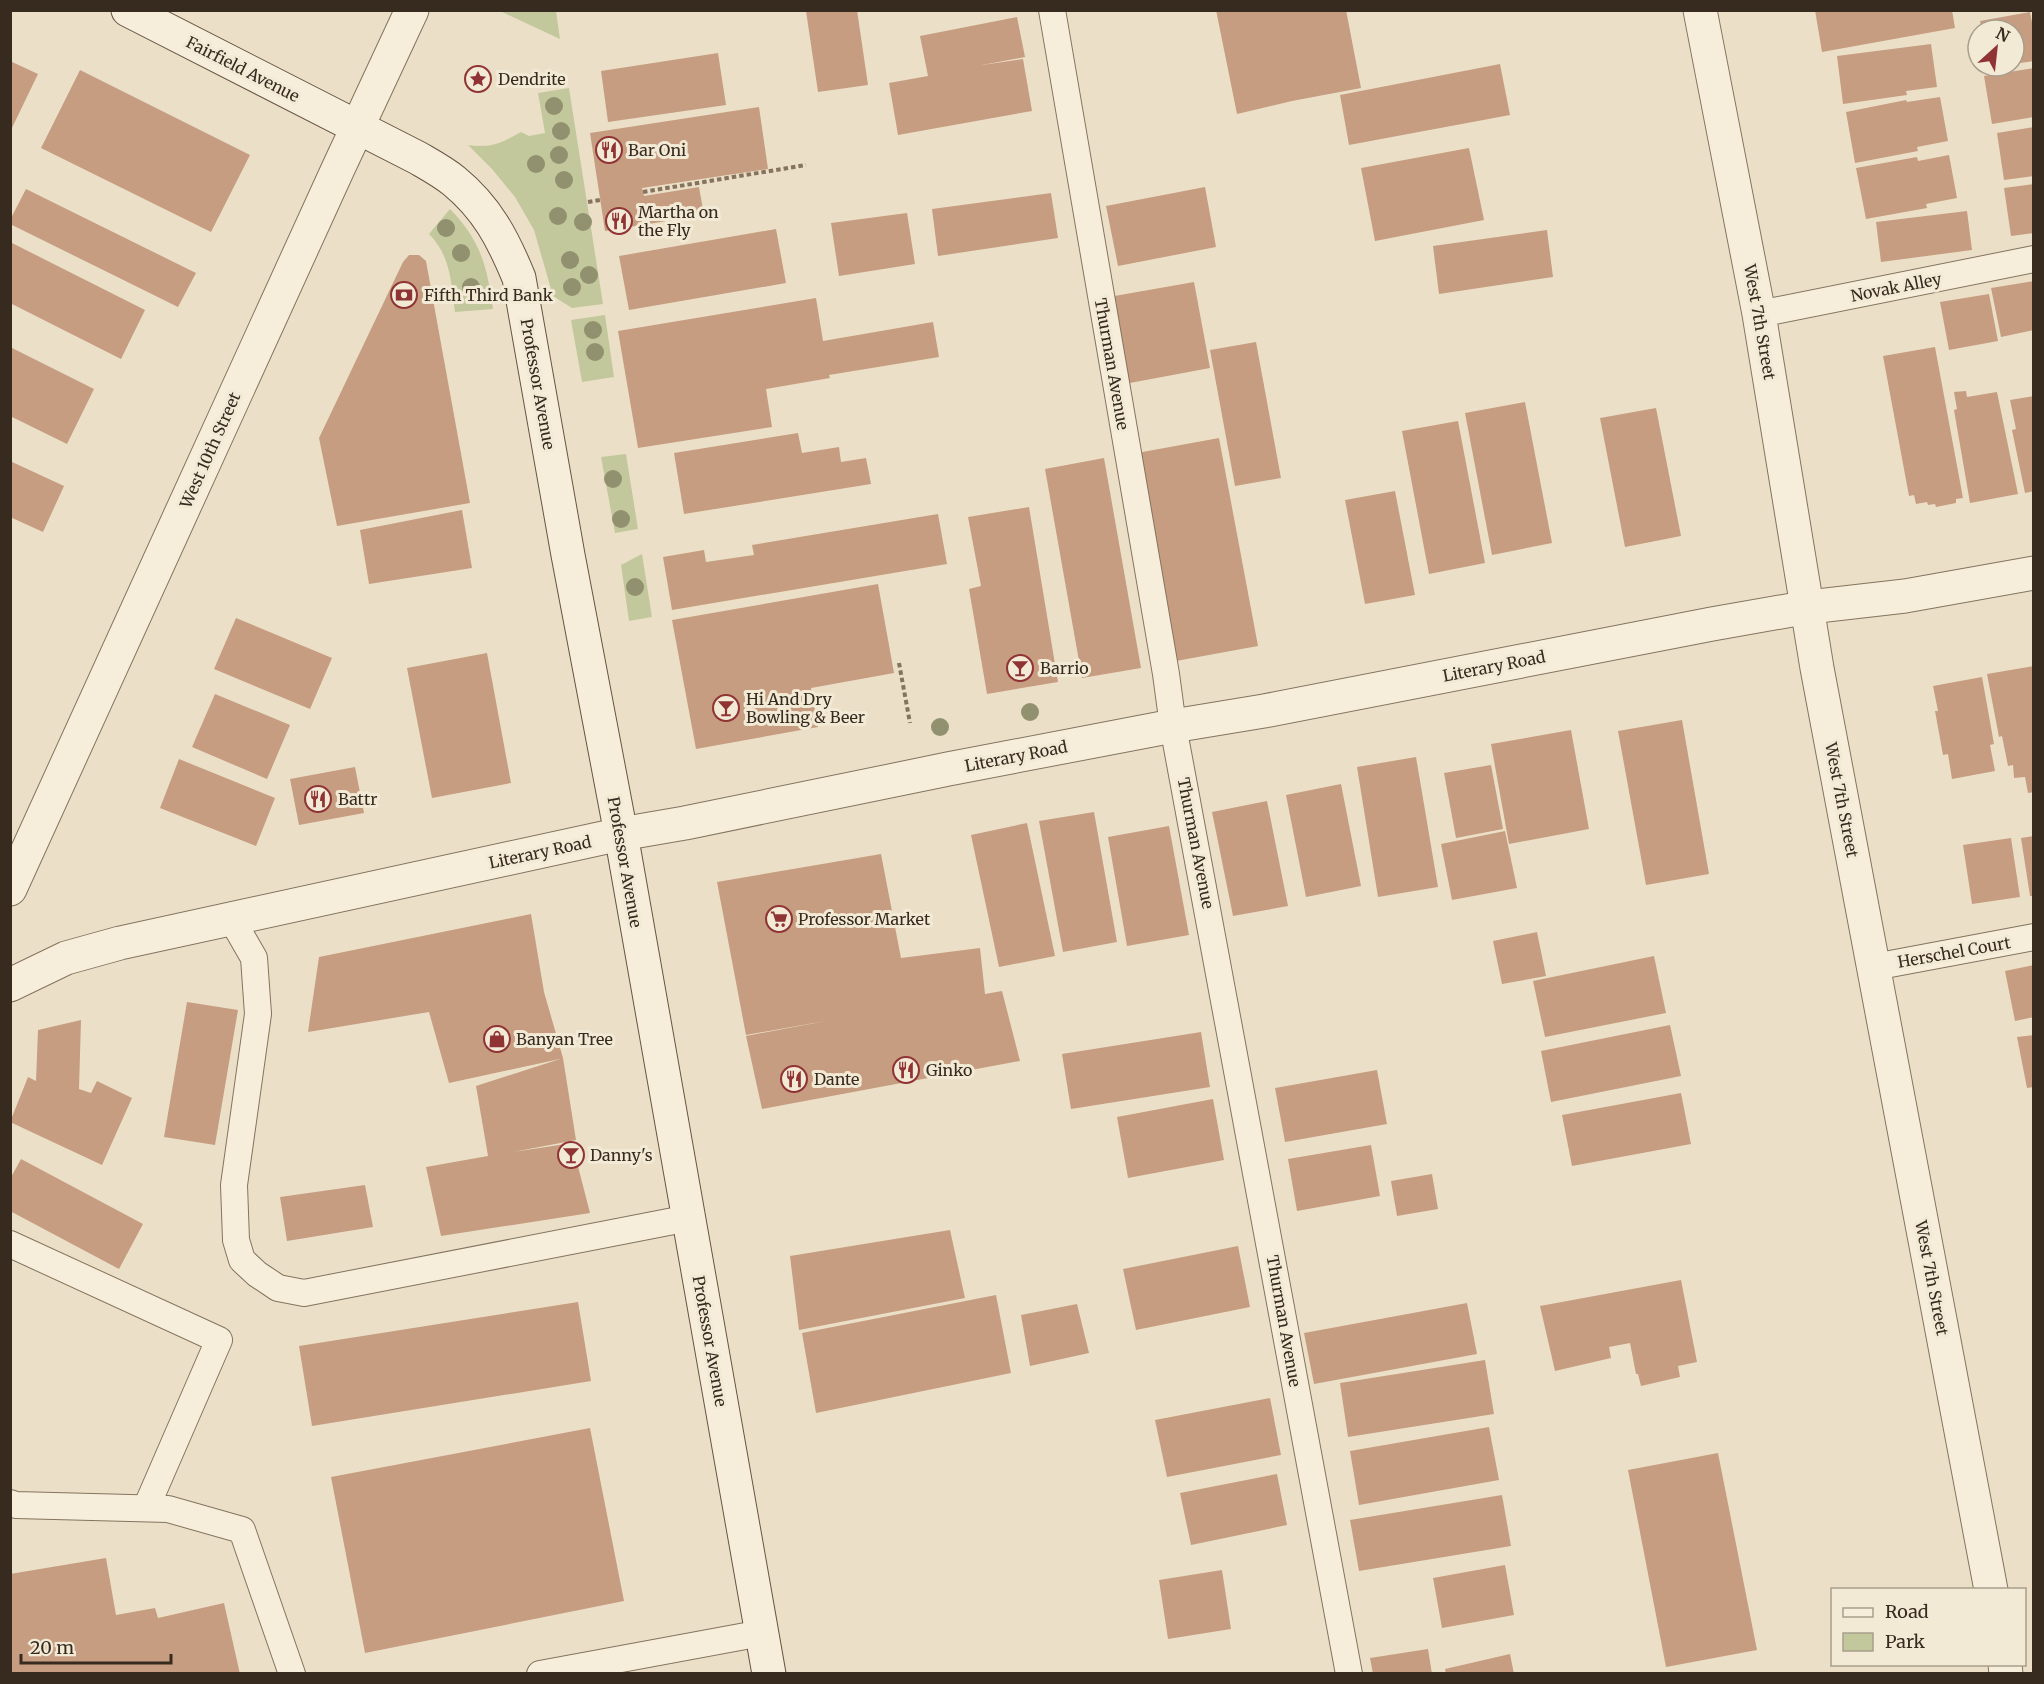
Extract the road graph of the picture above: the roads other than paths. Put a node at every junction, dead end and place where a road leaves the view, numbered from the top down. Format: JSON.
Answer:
{"nodes":[{"id":1,"x":128,"y":10,"type":"edge"},
{"id":2,"x":412,"y":10,"type":"edge"},
{"id":3,"x":1052,"y":10,"type":"edge"},
{"id":4,"x":1700,"y":10,"type":"edge"},
{"id":5,"x":357,"y":127,"type":"junction"},
{"id":6,"x":2034,"y":259,"type":"edge"},
{"id":7,"x":1759,"y":314,"type":"junction"},
{"id":8,"x":2034,"y":573,"type":"edge"},
{"id":9,"x":1809,"y":607,"type":"junction"},
{"id":10,"x":1173,"y":726,"type":"junction"},
{"id":11,"x":621,"y":834,"type":"junction"},
{"id":12,"x":10,"y":890,"type":"edge"},
{"id":13,"x":231,"y":918,"type":"junction"},
{"id":14,"x":2034,"y":938,"type":"edge"},
{"id":15,"x":1874,"y":967,"type":"junction"},
{"id":16,"x":10,"y":985,"type":"edge"},
{"id":17,"x":689,"y":1218,"type":"junction"},
{"id":18,"x":10,"y":1244,"type":"edge"},
{"id":19,"x":10,"y":1503,"type":"edge"},
{"id":20,"x":146,"y":1508,"type":"junction"},
{"id":21,"x":1990,"y":1588,"type":"edge"},
{"id":22,"x":762,"y":1633,"type":"junction"},
{"id":23,"x":292,"y":1674,"type":"edge"},
{"id":24,"x":540,"y":1674,"type":"edge"},
{"id":25,"x":769,"y":1674,"type":"edge"},
{"id":26,"x":1349,"y":1674,"type":"edge"}],
"edges":[{"from":1,"to":5,"type":"street","name":"Fairfield Avenue"},
{"from":2,"to":5,"type":"street","name":"West 10th Street"},
{"from":3,"to":10,"type":"lane","name":"Thurman Avenue"},
{"from":4,"to":7,"type":"street","name":"West 7th Street"},
{"from":5,"to":11,"type":"street","name":"Professor Avenue"},
{"from":5,"to":12,"type":"street","name":"West 10th Street"},
{"from":6,"to":7,"type":"lane","name":"Novak Alley"},
{"from":7,"to":9,"type":"street","name":"West 7th Street"},
{"from":8,"to":9,"type":"street","name":"Literary Road"},
{"from":9,"to":10,"type":"street","name":"Literary Road"},
{"from":9,"to":15,"type":"street","name":"West 7th Street"},
{"from":10,"to":11,"type":"street","name":"Literary Road"},
{"from":10,"to":26,"type":"lane","name":"Thurman Avenue"},
{"from":11,"to":13,"type":"street","name":"Literary Road"},
{"from":11,"to":17,"type":"street","name":"Professor Avenue"},
{"from":13,"to":16,"type":"street","name":"Literary Road"},
{"from":13,"to":17,"type":"lane"},
{"from":14,"to":15,"type":"lane","name":"Herschel Court"},
{"from":15,"to":21,"type":"street","name":"West 7th Street"},
{"from":17,"to":22,"type":"street","name":"Professor Avenue"},
{"from":18,"to":20,"type":"lane"},
{"from":19,"to":20,"type":"lane"},
{"from":20,"to":23,"type":"lane"},
{"from":22,"to":24,"type":"lane"},
{"from":22,"to":25,"type":"street","name":"Professor Avenue"}]}
